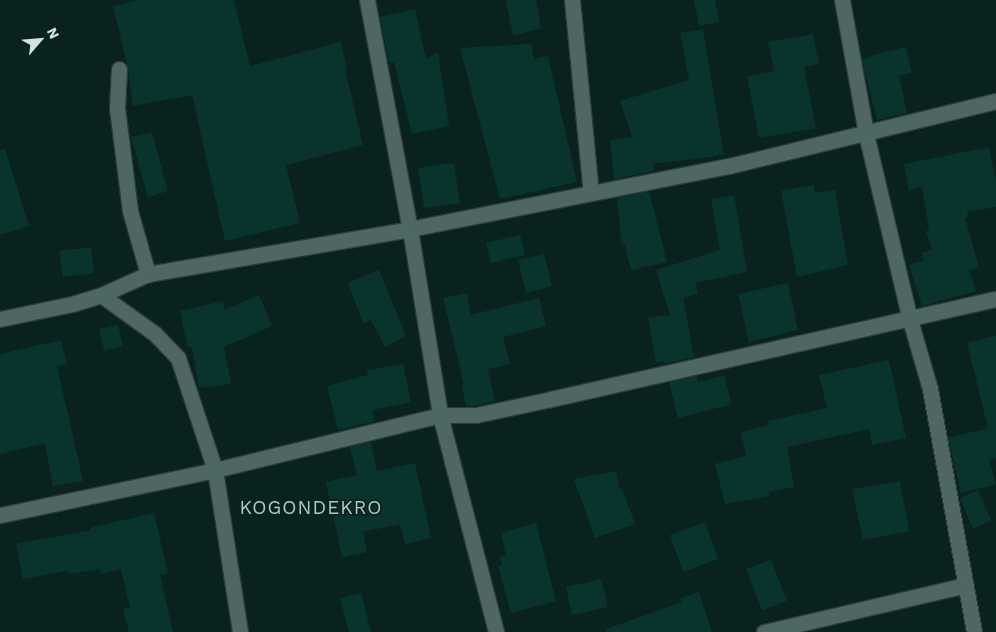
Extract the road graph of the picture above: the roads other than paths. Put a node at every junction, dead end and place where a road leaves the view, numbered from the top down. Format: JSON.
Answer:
{"nodes":[{"id":1,"x":366,"y":0,"type":"edge"},
{"id":2,"x":572,"y":0,"type":"edge"},
{"id":3,"x":842,"y":0,"type":"edge"},
{"id":4,"x":119,"y":69,"type":"dead end"},
{"id":5,"x":996,"y":101,"type":"edge"},
{"id":6,"x":866,"y":134,"type":"junction"},
{"id":7,"x":591,"y":193,"type":"junction"},
{"id":8,"x":410,"y":229,"type":"junction"},
{"id":9,"x":148,"y":274,"type":"junction"},
{"id":10,"x":101,"y":295,"type":"junction"},
{"id":11,"x":996,"y":299,"type":"edge"},
{"id":12,"x":0,"y":319,"type":"edge"},
{"id":13,"x":910,"y":320,"type":"junction"},
{"id":14,"x":440,"y":415,"type":"junction"},
{"id":15,"x":215,"y":470,"type":"junction"},
{"id":16,"x":0,"y":514,"type":"edge"},
{"id":17,"x":966,"y":585,"type":"junction"},
{"id":18,"x":240,"y":632,"type":"edge"},
{"id":19,"x":496,"y":632,"type":"edge"},
{"id":20,"x":764,"y":632,"type":"edge"},
{"id":21,"x":974,"y":632,"type":"edge"}],
"edges":[{"from":1,"to":8,"type":"street"},
{"from":2,"to":7,"type":"street"},
{"from":3,"to":6,"type":"street"},
{"from":4,"to":9,"type":"street"},
{"from":5,"to":6,"type":"street"},
{"from":6,"to":7,"type":"street"},
{"from":6,"to":13,"type":"street"},
{"from":7,"to":8,"type":"street"},
{"from":8,"to":9,"type":"street"},
{"from":8,"to":14,"type":"street"},
{"from":9,"to":10,"type":"street"},
{"from":10,"to":12,"type":"street"},
{"from":10,"to":15,"type":"street"},
{"from":11,"to":13,"type":"street"},
{"from":13,"to":14,"type":"street"},
{"from":13,"to":17,"type":"street"},
{"from":14,"to":15,"type":"street"},
{"from":14,"to":19,"type":"street"},
{"from":15,"to":16,"type":"street"},
{"from":15,"to":18,"type":"street"},
{"from":17,"to":20,"type":"street"},
{"from":17,"to":21,"type":"street"}]}
